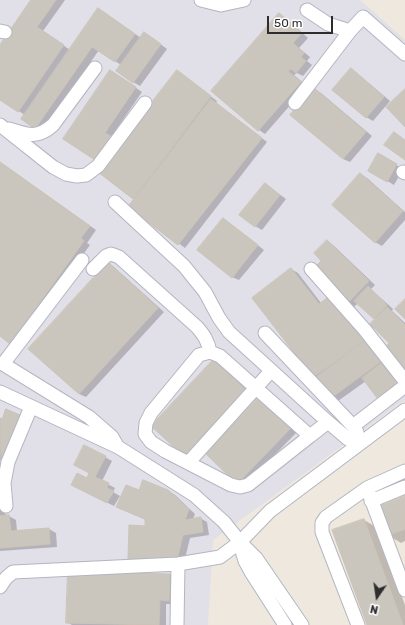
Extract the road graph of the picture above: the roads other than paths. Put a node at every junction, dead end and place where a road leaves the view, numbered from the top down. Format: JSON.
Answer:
{"nodes":[{"id":1,"x":201,"y":0,"type":"edge"},
{"id":2,"x":244,"y":0,"type":"edge"},
{"id":3,"x":307,"y":10,"type":"dead end"},
{"id":4,"x":350,"y":31,"type":"junction"},
{"id":5,"x":405,"y":54,"type":"edge"},
{"id":6,"x":95,"y":68,"type":"dead end"},
{"id":7,"x":145,"y":103,"type":"dead end"},
{"id":8,"x":295,"y":103,"type":"dead end"},
{"id":9,"x":2,"y":126,"type":"edge"},
{"id":10,"x":115,"y":202,"type":"dead end"},
{"id":11,"x":82,"y":260,"type":"dead end"},
{"id":12,"x":93,"y":269,"type":"dead end"},
{"id":13,"x":311,"y":269,"type":"dead end"},
{"id":14,"x":266,"y":333,"type":"dead end"},
{"id":15,"x":210,"y":352,"type":"junction"},
{"id":16,"x":2,"y":364,"type":"edge"},
{"id":17,"x":272,"y":371,"type":"junction"},
{"id":18,"x":405,"y":382,"type":"edge"},
{"id":19,"x":405,"y":386,"type":"edge"},
{"id":20,"x":256,"y":388,"type":"junction"},
{"id":21,"x":0,"y":392,"type":"edge"},
{"id":22,"x":31,"y":407,"type":"junction"},
{"id":23,"x":405,"y":410,"type":"edge"},
{"id":24,"x":328,"y":422,"type":"junction"},
{"id":25,"x":353,"y":426,"type":"junction"},
{"id":26,"x":310,"y":436,"type":"junction"},
{"id":27,"x":358,"y":441,"type":"junction"},
{"id":28,"x":118,"y":447,"type":"junction"},
{"id":29,"x":188,"y":464,"type":"junction"},
{"id":30,"x":405,"y":471,"type":"edge"},
{"id":31,"x":2,"y":483,"type":"edge"},
{"id":32,"x":405,"y":487,"type":"edge"},
{"id":33,"x":367,"y":488,"type":"junction"},
{"id":34,"x":371,"y":501,"type":"junction"},
{"id":35,"x":6,"y":506,"type":"dead end"},
{"id":36,"x":240,"y":542,"type":"junction"},
{"id":37,"x":178,"y":564,"type":"junction"},
{"id":38,"x":0,"y":587,"type":"edge"},
{"id":39,"x":405,"y":590,"type":"edge"},
{"id":40,"x":177,"y":625,"type":"edge"},
{"id":41,"x":285,"y":625,"type":"edge"},
{"id":42,"x":302,"y":625,"type":"edge"},
{"id":43,"x":358,"y":625,"type":"edge"}],
"edges":[{"from":1,"to":2,"type":"street"},
{"from":3,"to":4,"type":"street"},
{"from":4,"to":5,"type":"street"},
{"from":4,"to":8,"type":"street"},
{"from":6,"to":9,"type":"street"},
{"from":7,"to":9,"type":"street"},
{"from":10,"to":17,"type":"street"},
{"from":11,"to":16,"type":"street"},
{"from":12,"to":15,"type":"street"},
{"from":13,"to":18,"type":"street"},
{"from":14,"to":25,"type":"street"},
{"from":15,"to":20,"type":"street"},
{"from":15,"to":29,"type":"street"},
{"from":16,"to":28,"type":"street"},
{"from":17,"to":20,"type":"street"},
{"from":17,"to":24,"type":"street"},
{"from":19,"to":25,"type":"street"},
{"from":20,"to":26,"type":"street"},
{"from":20,"to":29,"type":"street"},
{"from":21,"to":22,"type":"street"},
{"from":22,"to":28,"type":"street"},
{"from":22,"to":31,"type":"street"},
{"from":23,"to":27,"type":"street"},
{"from":24,"to":26,"type":"street"},
{"from":24,"to":27,"type":"street"},
{"from":25,"to":27,"type":"street"},
{"from":26,"to":29,"type":"street"},
{"from":27,"to":36,"type":"street"},
{"from":28,"to":36,"type":"street"},
{"from":30,"to":33,"type":"street"},
{"from":31,"to":35,"type":"street"},
{"from":32,"to":34,"type":"street"},
{"from":33,"to":34,"type":"street"},
{"from":33,"to":43,"type":"street"},
{"from":34,"to":39,"type":"street"},
{"from":36,"to":37,"type":"street"},
{"from":36,"to":41,"type":"street"},
{"from":36,"to":42,"type":"street"},
{"from":37,"to":38,"type":"street"},
{"from":37,"to":40,"type":"street"}]}
